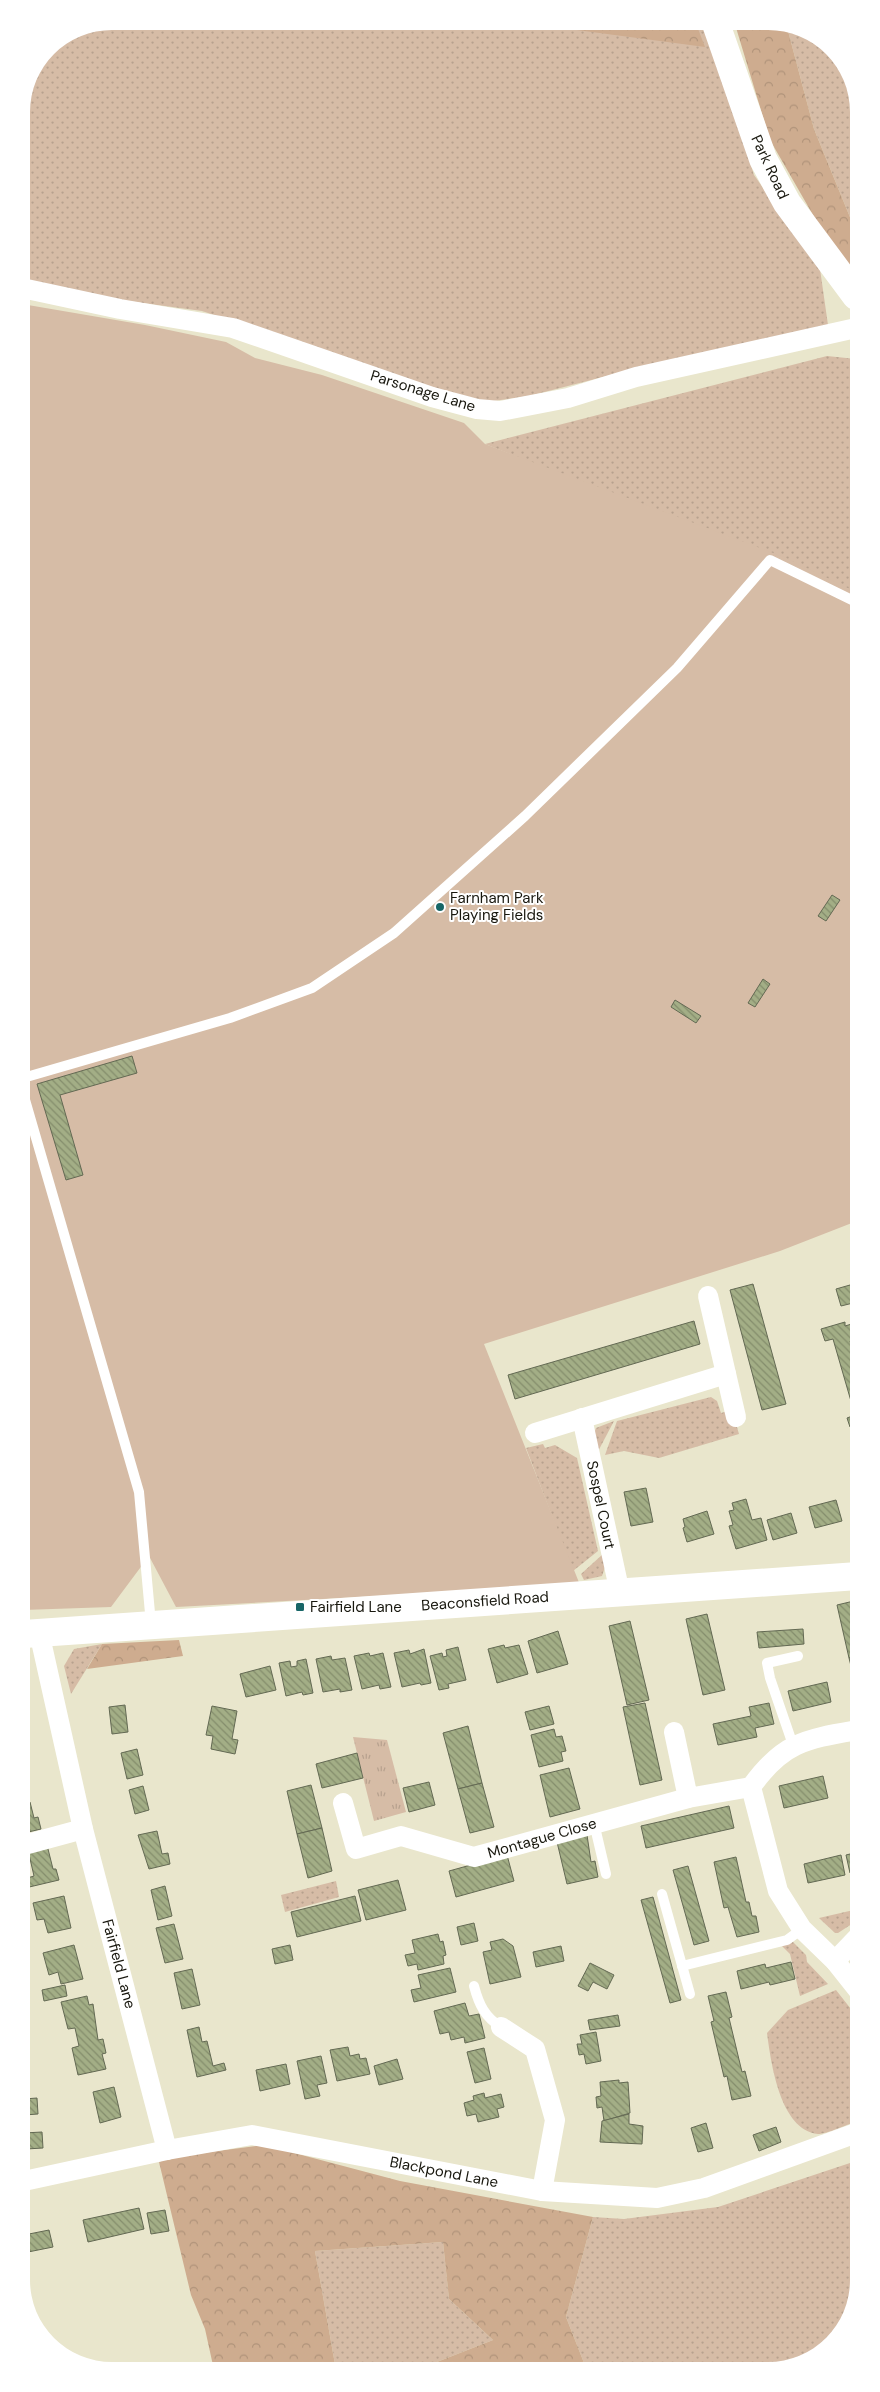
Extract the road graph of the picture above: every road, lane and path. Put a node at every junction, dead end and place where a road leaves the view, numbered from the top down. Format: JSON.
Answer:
{"nodes":[{"id":1,"x":718,"y":30,"type":"edge"},
{"id":2,"x":850,"y":288,"type":"edge"},
{"id":3,"x":30,"y":290,"type":"edge"},
{"id":4,"x":850,"y":329,"type":"edge"},
{"id":5,"x":850,"y":599,"type":"edge"},
{"id":6,"x":30,"y":1076,"type":"edge"},
{"id":7,"x":30,"y":1116,"type":"edge"},
{"id":8,"x":708,"y":1296,"type":"dead end"},
{"id":9,"x":726,"y":1374,"type":"junction"},
{"id":10,"x":736,"y":1417,"type":"dead end"},
{"id":11,"x":582,"y":1418,"type":"junction"},
{"id":12,"x":535,"y":1433,"type":"dead end"},
{"id":13,"x":850,"y":1577,"type":"edge"},
{"id":14,"x":620,"y":1593,"type":"junction"},
{"id":15,"x":152,"y":1626,"type":"junction"},
{"id":16,"x":31,"y":1633,"type":"edge"},
{"id":17,"x":798,"y":1656,"type":"dead end"},
{"id":18,"x":674,"y":1732,"type":"dead end"},
{"id":19,"x":850,"y":1732,"type":"edge"},
{"id":20,"x":793,"y":1745,"type":"junction"},
{"id":21,"x":750,"y":1787,"type":"junction"},
{"id":22,"x":688,"y":1798,"type":"junction"},
{"id":23,"x":343,"y":1803,"type":"dead end"},
{"id":24,"x":594,"y":1823,"type":"junction"},
{"id":25,"x":83,"y":1829,"type":"junction"},
{"id":26,"x":30,"y":1843,"type":"edge"},
{"id":27,"x":606,"y":1874,"type":"dead end"},
{"id":28,"x":662,"y":1894,"type":"dead end"},
{"id":29,"x":802,"y":1929,"type":"junction"},
{"id":30,"x":850,"y":1945,"type":"edge"},
{"id":31,"x":835,"y":1961,"type":"junction"},
{"id":32,"x":682,"y":1966,"type":"junction"},
{"id":33,"x":850,"y":1980,"type":"edge"},
{"id":34,"x":474,"y":1986,"type":"dead end"},
{"id":35,"x":690,"y":1994,"type":"dead end"},
{"id":36,"x":501,"y":2027,"type":"joint"},
{"id":37,"x":850,"y":2135,"type":"edge"},
{"id":38,"x":167,"y":2150,"type":"junction"},
{"id":39,"x":30,"y":2180,"type":"edge"},
{"id":40,"x":542,"y":2191,"type":"junction"}],
"edges":[{"from":1,"to":2,"type":"main road","name":"Park Road"},
{"from":3,"to":4,"type":"street","name":"Parsonage Lane"},
{"from":5,"to":6,"type":"lane"},
{"from":7,"to":15,"type":"lane"},
{"from":8,"to":9,"type":"street"},
{"from":9,"to":10,"type":"street"},
{"from":9,"to":11,"type":"street"},
{"from":11,"to":12,"type":"street"},
{"from":11,"to":14,"type":"street","name":"Sospel Court"},
{"from":13,"to":14,"type":"main road","name":"Beaconsfield Road"},
{"from":14,"to":15,"type":"main road","name":"Beaconsfield Road"},
{"from":15,"to":16,"type":"main road","name":"Beaconsfield Road"},
{"from":16,"to":25,"type":"street","name":"Fairfield Lane"},
{"from":17,"to":20,"type":"lane"},
{"from":18,"to":22,"type":"street"},
{"from":19,"to":20,"type":"street"},
{"from":20,"to":21,"type":"street"},
{"from":21,"to":22,"type":"street","name":"Montague Close"},
{"from":21,"to":29,"type":"street"},
{"from":22,"to":24,"type":"street","name":"Montague Close"},
{"from":23,"to":24,"type":"street","name":"Montague Close"},
{"from":24,"to":27,"type":"lane"},
{"from":25,"to":26,"type":"street"},
{"from":25,"to":38,"type":"street","name":"Fairfield Lane"},
{"from":28,"to":32,"type":"lane"},
{"from":29,"to":31,"type":"street"},
{"from":29,"to":32,"type":"lane"},
{"from":30,"to":31,"type":"street"},
{"from":31,"to":33,"type":"street"},
{"from":32,"to":35,"type":"lane"},
{"from":34,"to":36,"type":"lane"},
{"from":36,"to":40,"type":"street"},
{"from":37,"to":40,"type":"street","name":"Blackpond Lane"},
{"from":38,"to":39,"type":"street","name":"Blackpond Lane"},
{"from":38,"to":40,"type":"street","name":"Blackpond Lane"}]}
